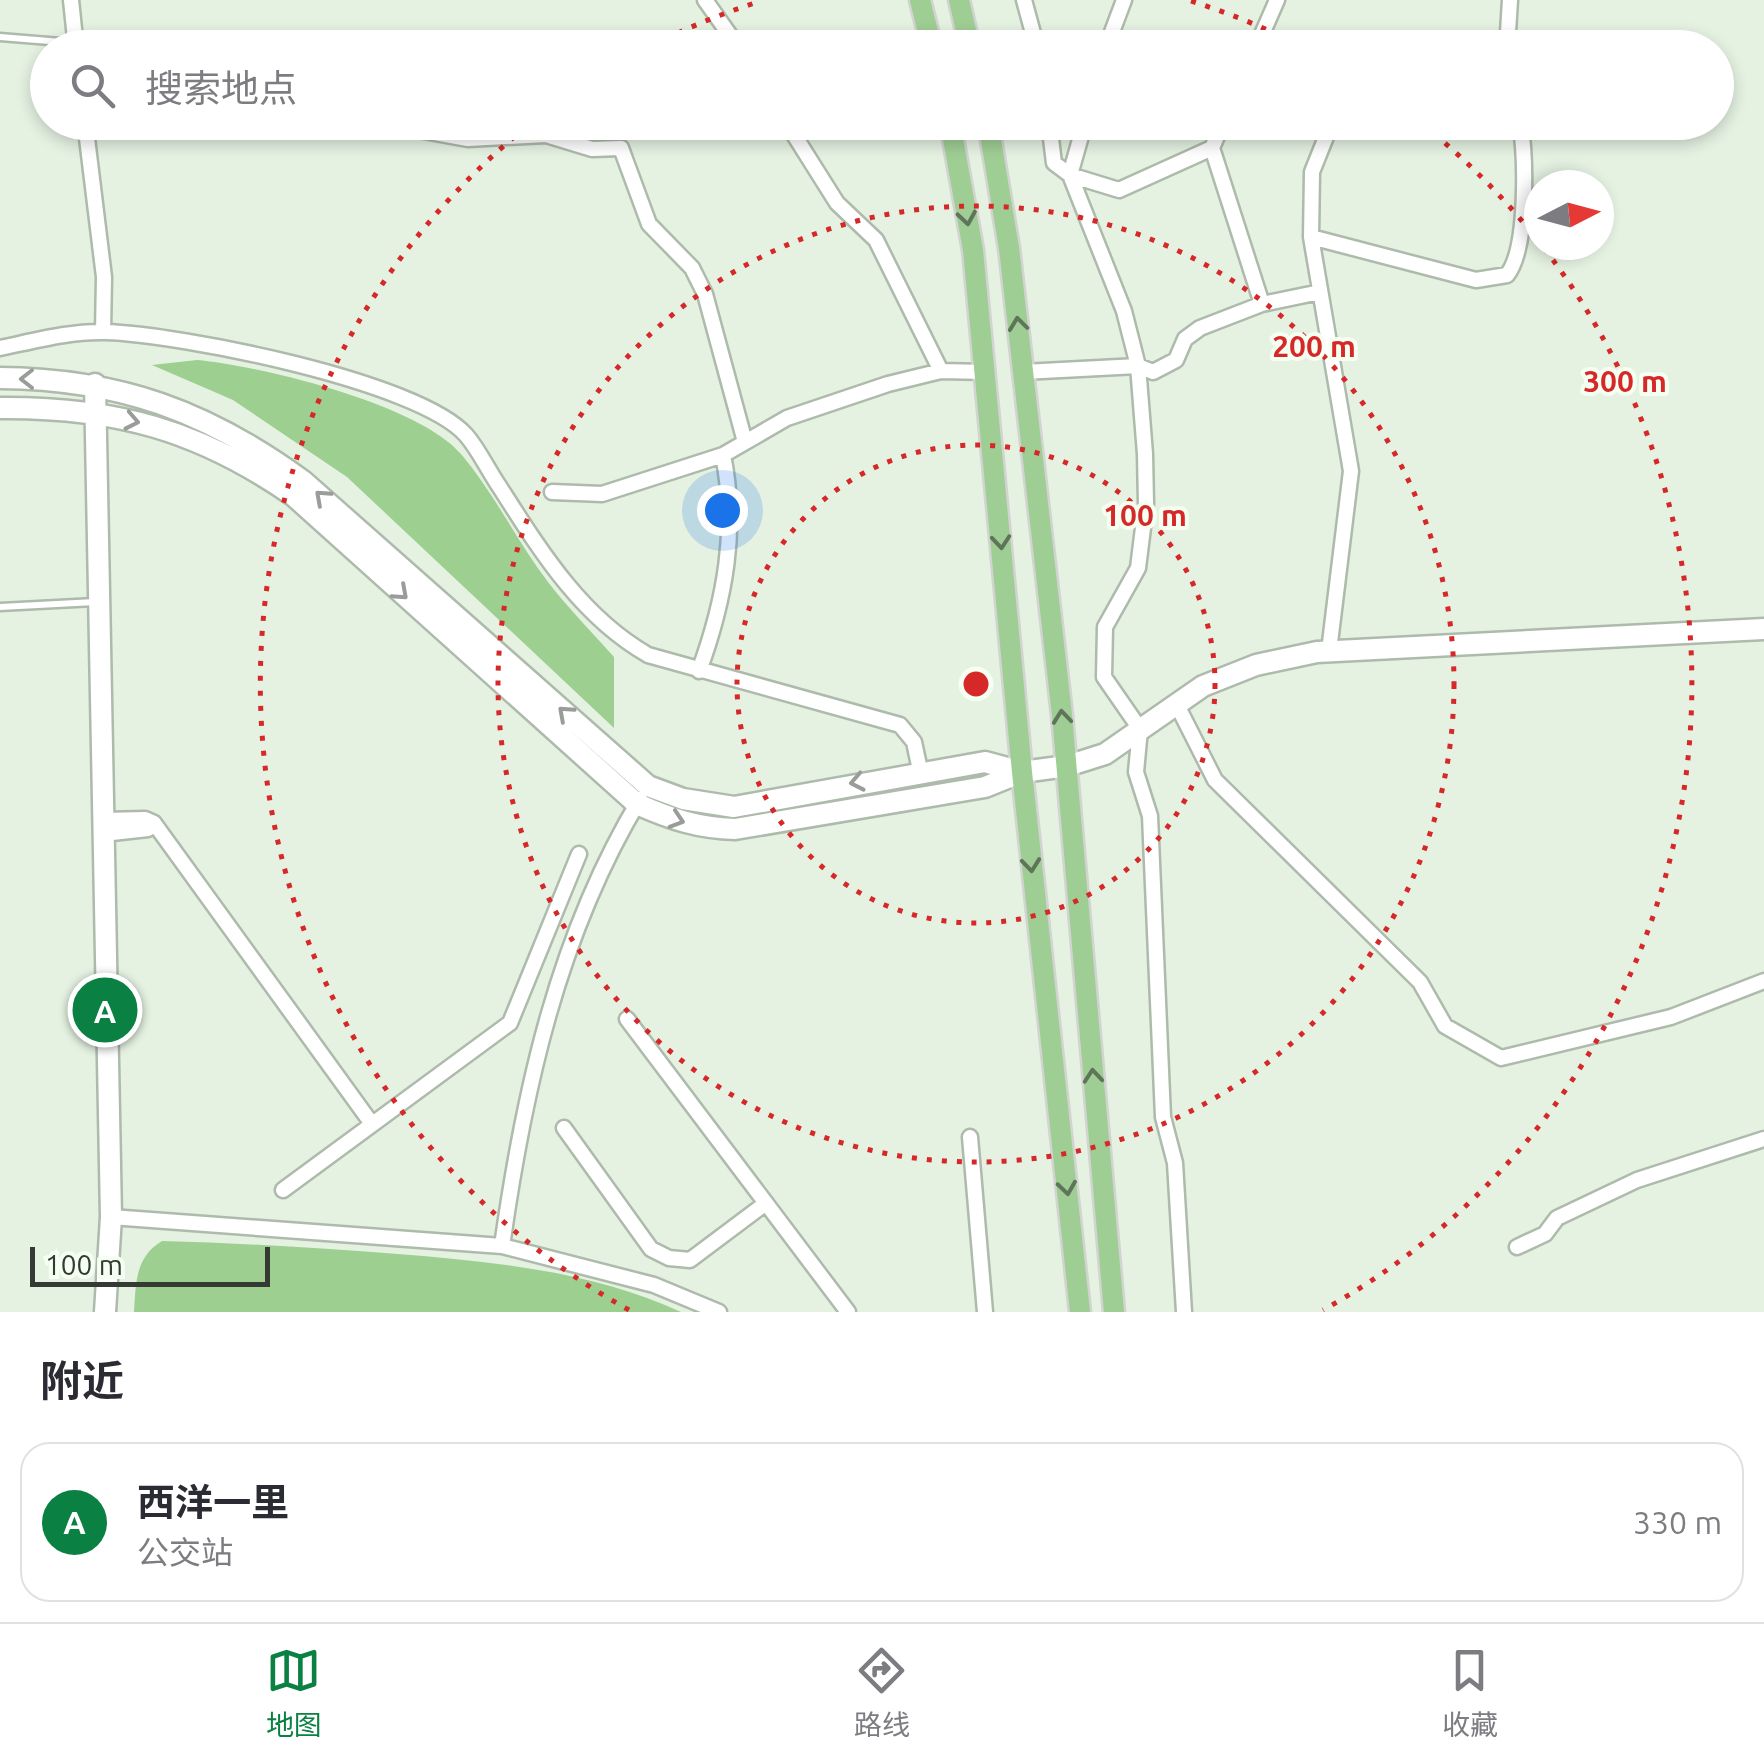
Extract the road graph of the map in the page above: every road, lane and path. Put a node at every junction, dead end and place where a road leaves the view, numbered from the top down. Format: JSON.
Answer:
{"nodes":[{"id":1,"x":71,"y":0,"type":"edge"},
{"id":2,"x":705,"y":0,"type":"edge"},
{"id":3,"x":920,"y":0,"type":"edge"},
{"id":4,"x":960,"y":0,"type":"edge"},
{"id":5,"x":1024,"y":0,"type":"edge"},
{"id":6,"x":1124,"y":0,"type":"edge"},
{"id":7,"x":1277,"y":0,"type":"edge"},
{"id":8,"x":1510,"y":0,"type":"edge"},
{"id":9,"x":74,"y":30,"type":"edge"},
{"id":10,"x":726,"y":30,"type":"edge"},
{"id":11,"x":928,"y":30,"type":"edge"},
{"id":12,"x":966,"y":30,"type":"edge"},
{"id":13,"x":1032,"y":30,"type":"edge"},
{"id":14,"x":1113,"y":30,"type":"edge"},
{"id":15,"x":1264,"y":30,"type":"edge"},
{"id":16,"x":1508,"y":30,"type":"edge"},
{"id":17,"x":0,"y":37,"type":"edge"},
{"id":18,"x":30,"y":40,"type":"edge"},
{"id":19,"x":87,"y":140,"type":"edge"},
{"id":20,"x":564,"y":140,"type":"edge"},
{"id":21,"x":797,"y":140,"type":"edge"},
{"id":22,"x":953,"y":140,"type":"edge"},
{"id":23,"x":991,"y":140,"type":"edge"},
{"id":24,"x":1051,"y":140,"type":"edge"},
{"id":25,"x":1080,"y":140,"type":"edge"},
{"id":26,"x":1215,"y":140,"type":"edge"},
{"id":27,"x":1325,"y":140,"type":"edge"},
{"id":28,"x":1520,"y":140,"type":"edge"},
{"id":29,"x":1212,"y":148,"type":"junction"},
{"id":30,"x":1070,"y":175,"type":"junction"},
{"id":31,"x":1311,"y":237,"type":"junction"},
{"id":32,"x":1320,"y":292,"type":"junction"},
{"id":33,"x":1262,"y":304,"type":"junction"},
{"id":34,"x":103,"y":332,"type":"junction"},
{"id":35,"x":0,"y":348,"type":"edge"},
{"id":36,"x":1138,"y":366,"type":"junction"},
{"id":37,"x":941,"y":371,"type":"junction"},
{"id":38,"x":986,"y":372,"type":"junction"},
{"id":39,"x":1024,"y":372,"type":"junction"},
{"id":40,"x":0,"y":378,"type":"edge"},
{"id":41,"x":95,"y":384,"type":"junction"},
{"id":42,"x":0,"y":408,"type":"edge"},
{"id":43,"x":96,"y":414,"type":"junction"},
{"id":44,"x":745,"y":442,"type":"junction"},
{"id":45,"x":723,"y":455,"type":"junction"},
{"id":46,"x":552,"y":492,"type":"dead end"},
{"id":47,"x":101,"y":602,"type":"junction"},
{"id":48,"x":0,"y":608,"type":"edge"},
{"id":49,"x":1764,"y":629,"type":"edge"},
{"id":50,"x":1329,"y":651,"type":"junction"},
{"id":51,"x":699,"y":671,"type":"junction"},
{"id":52,"x":1176,"y":704,"type":"junction"},
{"id":53,"x":1140,"y":729,"type":"junction"},
{"id":54,"x":1067,"y":766,"type":"junction"},
{"id":55,"x":920,"y":770,"type":"junction"},
{"id":56,"x":1022,"y":772,"type":"junction"},
{"id":57,"x":648,"y":786,"type":"junction"},
{"id":58,"x":637,"y":804,"type":"junction"},
{"id":59,"x":103,"y":827,"type":"junction"},
{"id":60,"x":578,"y":854,"type":"dead end"},
{"id":61,"x":1764,"y":981,"type":"edge"},
{"id":62,"x":627,"y":1019,"type":"dead end"},
{"id":63,"x":372,"y":1124,"type":"junction"},
{"id":64,"x":564,"y":1128,"type":"dead end"},
{"id":65,"x":970,"y":1138,"type":"dead end"},
{"id":66,"x":1764,"y":1140,"type":"edge"},
{"id":67,"x":283,"y":1190,"type":"dead end"},
{"id":68,"x":766,"y":1203,"type":"junction"},
{"id":69,"x":111,"y":1217,"type":"junction"},
{"id":70,"x":502,"y":1246,"type":"junction"},
{"id":71,"x":1517,"y":1246,"type":"dead end"},
{"id":72,"x":106,"y":1312,"type":"edge"},
{"id":73,"x":720,"y":1312,"type":"edge"},
{"id":74,"x":848,"y":1312,"type":"edge"},
{"id":75,"x":985,"y":1312,"type":"edge"},
{"id":76,"x":1080,"y":1312,"type":"edge"},
{"id":77,"x":1114,"y":1312,"type":"edge"},
{"id":78,"x":1184,"y":1312,"type":"edge"}],
"edges":[{"from":1,"to":9,"type":"street"},
{"from":2,"to":10,"type":"street"},
{"from":3,"to":11,"type":"main road"},
{"from":4,"to":12,"type":"main road"},
{"from":5,"to":13,"type":"street"},
{"from":6,"to":14,"type":"street"},
{"from":7,"to":15,"type":"street"},
{"from":8,"to":16,"type":"street"},
{"from":17,"to":18,"type":"lane"},
{"from":19,"to":34,"type":"street"},
{"from":20,"to":44,"type":"street"},
{"from":21,"to":37,"type":"street"},
{"from":22,"to":38,"type":"main road","one_way":true},
{"from":39,"to":23,"type":"main road","one_way":true},
{"from":24,"to":30,"type":"street"},
{"from":25,"to":30,"type":"street"},
{"from":26,"to":29,"type":"street"},
{"from":27,"to":31,"type":"street"},
{"from":28,"to":31,"type":"street"},
{"from":29,"to":30,"type":"street"},
{"from":29,"to":33,"type":"street"},
{"from":30,"to":36,"type":"street"},
{"from":31,"to":32,"type":"street"},
{"from":32,"to":33,"type":"street"},
{"from":32,"to":50,"type":"street"},
{"from":33,"to":36,"type":"street"},
{"from":34,"to":35,"type":"street"},
{"from":34,"to":51,"type":"street"},
{"from":36,"to":39,"type":"street"},
{"from":36,"to":53,"type":"street"},
{"from":37,"to":38,"type":"street"},
{"from":37,"to":44,"type":"street"},
{"from":38,"to":56,"type":"main road","one_way":true},
{"from":54,"to":39,"type":"main road","one_way":true},
{"from":41,"to":40,"type":"main road","one_way":true},
{"from":41,"to":43,"type":"main road"},
{"from":57,"to":41,"type":"main road","one_way":true},
{"from":42,"to":43,"type":"main road"},
{"from":43,"to":47,"type":"main road"},
{"from":43,"to":58,"type":"main road","one_way":true},
{"from":44,"to":45,"type":"street"},
{"from":45,"to":46,"type":"street"},
{"from":45,"to":51,"type":"street"},
{"from":47,"to":48,"type":"lane"},
{"from":47,"to":59,"type":"main road"},
{"from":49,"to":50,"type":"main road"},
{"from":50,"to":52,"type":"main road"},
{"from":51,"to":55,"type":"street"},
{"from":52,"to":53,"type":"main road"},
{"from":52,"to":61,"type":"street"},
{"from":53,"to":54,"type":"main road"},
{"from":53,"to":78,"type":"street"},
{"from":54,"to":56,"type":"main road"},
{"from":77,"to":54,"type":"main road","one_way":true},
{"from":55,"to":56,"type":"main road"},
{"from":55,"to":57,"type":"main road","one_way":true},
{"from":58,"to":56,"type":"main road","one_way":true},
{"from":56,"to":76,"type":"main road","one_way":true},
{"from":57,"to":58,"type":"street"},
{"from":58,"to":70,"type":"street"},
{"from":59,"to":63,"type":"street"},
{"from":59,"to":69,"type":"main road"},
{"from":60,"to":63,"type":"street"},
{"from":62,"to":68,"type":"street"},
{"from":63,"to":67,"type":"street"},
{"from":64,"to":68,"type":"street"},
{"from":65,"to":75,"type":"street"},
{"from":66,"to":71,"type":"street"},
{"from":68,"to":74,"type":"street"},
{"from":69,"to":70,"type":"street"},
{"from":69,"to":72,"type":"main road"},
{"from":70,"to":73,"type":"street"}]}
